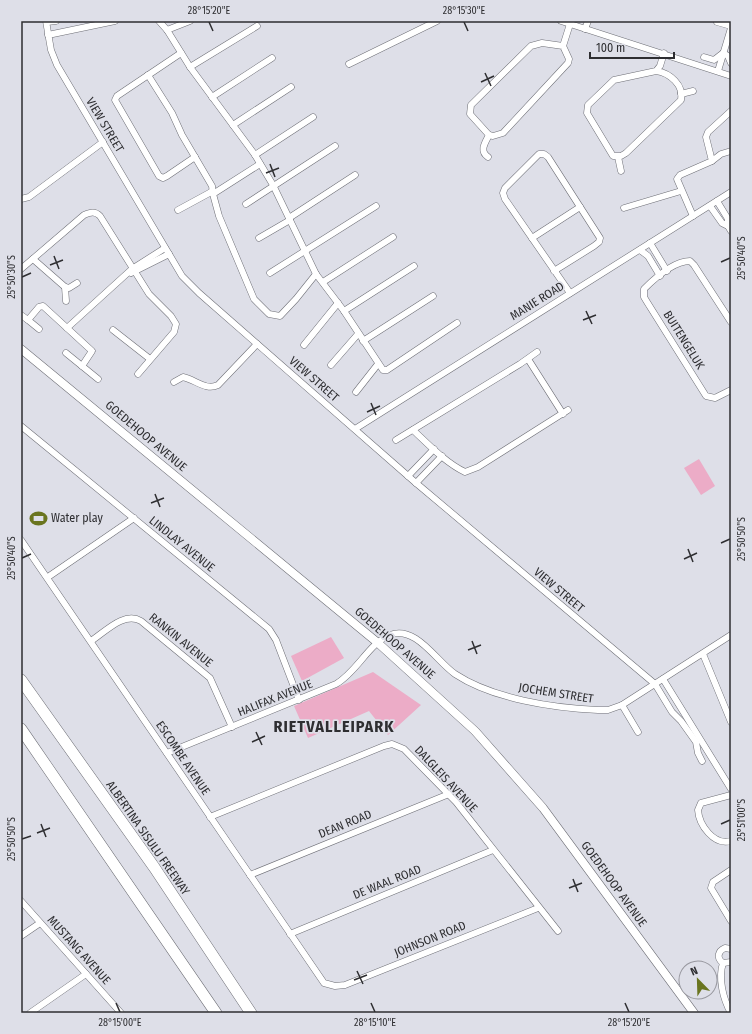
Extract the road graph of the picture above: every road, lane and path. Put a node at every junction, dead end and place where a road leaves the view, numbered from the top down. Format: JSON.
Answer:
{"nodes":[{"id":1,"x":56,"y":21,"type":"edge"},
{"id":2,"x":115,"y":21,"type":"edge"},
{"id":3,"x":158,"y":21,"type":"edge"},
{"id":4,"x":190,"y":21,"type":"edge"},
{"id":5,"x":437,"y":21,"type":"edge"},
{"id":6,"x":561,"y":21,"type":"edge"},
{"id":7,"x":588,"y":21,"type":"edge"},
{"id":8,"x":46,"y":22,"type":"edge"},
{"id":9,"x":717,"y":22,"type":"dead end"},
{"id":10,"x":570,"y":24,"type":"junction"},
{"id":11,"x":257,"y":26,"type":"dead end"},
{"id":12,"x":585,"y":29,"type":"junction"},
{"id":13,"x":167,"y":30,"type":"junction"},
{"id":14,"x":731,"y":30,"type":"edge"},
{"id":15,"x":48,"y":35,"type":"junction"},
{"id":16,"x":563,"y":46,"type":"junction"},
{"id":17,"x":664,"y":53,"type":"junction"},
{"id":18,"x":723,"y":53,"type":"junction"},
{"id":19,"x":181,"y":54,"type":"junction"},
{"id":20,"x":704,"y":57,"type":"dead end"},
{"id":21,"x":272,"y":58,"type":"dead end"},
{"id":22,"x":731,"y":63,"type":"edge"},
{"id":23,"x":349,"y":64,"type":"dead end"},
{"id":24,"x":190,"y":67,"type":"junction"},
{"id":25,"x":656,"y":71,"type":"junction"},
{"id":26,"x":718,"y":71,"type":"junction"},
{"id":27,"x":148,"y":75,"type":"junction"},
{"id":28,"x":731,"y":76,"type":"edge"},
{"id":29,"x":291,"y":88,"type":"dead end"},
{"id":30,"x":693,"y":91,"type":"dead end"},
{"id":31,"x":681,"y":94,"type":"junction"},
{"id":32,"x":212,"y":97,"type":"junction"},
{"id":33,"x":731,"y":111,"type":"edge"},
{"id":34,"x":312,"y":117,"type":"dead end"},
{"id":35,"x":233,"y":125,"type":"junction"},
{"id":36,"x":489,"y":135,"type":"junction"},
{"id":37,"x":103,"y":142,"type":"junction"},
{"id":38,"x":335,"y":146,"type":"dead end"},
{"id":39,"x":731,"y":151,"type":"edge"},
{"id":40,"x":255,"y":155,"type":"junction"},
{"id":41,"x":195,"y":157,"type":"junction"},
{"id":42,"x":618,"y":157,"type":"junction"},
{"id":43,"x":488,"y":158,"type":"dead end"},
{"id":44,"x":712,"y":161,"type":"junction"},
{"id":45,"x":260,"y":164,"type":"junction"},
{"id":46,"x":621,"y":171,"type":"dead end"},
{"id":47,"x":355,"y":175,"type":"dead end"},
{"id":48,"x":273,"y":185,"type":"junction"},
{"id":49,"x":681,"y":191,"type":"junction"},
{"id":50,"x":213,"y":192,"type":"junction"},
{"id":51,"x":731,"y":192,"type":"edge"},
{"id":52,"x":21,"y":199,"type":"edge"},
{"id":53,"x":717,"y":201,"type":"junction"},
{"id":54,"x":246,"y":204,"type":"dead end"},
{"id":55,"x":376,"y":206,"type":"dead end"},
{"id":56,"x":710,"y":206,"type":"junction"},
{"id":57,"x":580,"y":207,"type":"junction"},
{"id":58,"x":624,"y":208,"type":"dead end"},
{"id":59,"x":178,"y":210,"type":"dead end"},
{"id":60,"x":693,"y":216,"type":"junction"},
{"id":61,"x":290,"y":219,"type":"junction"},
{"id":62,"x":730,"y":228,"type":"edge"},
{"id":63,"x":393,"y":237,"type":"dead end"},
{"id":64,"x":259,"y":238,"type":"dead end"},
{"id":65,"x":532,"y":238,"type":"junction"},
{"id":66,"x":650,"y":243,"type":"junction"},
{"id":67,"x":165,"y":248,"type":"junction"},
{"id":68,"x":640,"y":250,"type":"junction"},
{"id":69,"x":306,"y":252,"type":"junction"},
{"id":70,"x":169,"y":254,"type":"junction"},
{"id":71,"x":33,"y":259,"type":"junction"},
{"id":72,"x":414,"y":266,"type":"dead end"},
{"id":73,"x":21,"y":269,"type":"edge"},
{"id":74,"x":554,"y":271,"type":"junction"},
{"id":75,"x":667,"y":271,"type":"junction"},
{"id":76,"x":132,"y":272,"type":"junction"},
{"id":77,"x":270,"y":273,"type":"dead end"},
{"id":78,"x":316,"y":274,"type":"junction"},
{"id":79,"x":660,"y":276,"type":"junction"},
{"id":80,"x":323,"y":282,"type":"junction"},
{"id":81,"x":77,"y":283,"type":"dead end"},
{"id":82,"x":65,"y":287,"type":"junction"},
{"id":83,"x":570,"y":293,"type":"junction"},
{"id":84,"x":433,"y":296,"type":"dead end"},
{"id":85,"x":66,"y":301,"type":"dead end"},
{"id":86,"x":338,"y":303,"type":"junction"},
{"id":87,"x":344,"y":311,"type":"junction"},
{"id":88,"x":21,"y":315,"type":"edge"},
{"id":89,"x":28,"y":320,"type":"junction"},
{"id":90,"x":731,"y":322,"type":"edge"},
{"id":91,"x":457,"y":323,"type":"dead end"},
{"id":92,"x":67,"y":328,"type":"junction"},
{"id":93,"x":39,"y":329,"type":"dead end"},
{"id":94,"x":112,"y":330,"type":"dead end"},
{"id":95,"x":358,"y":334,"type":"junction"},
{"id":96,"x":364,"y":341,"type":"junction"},
{"id":97,"x":257,"y":344,"type":"junction"},
{"id":98,"x":304,"y":345,"type":"dead end"},
{"id":99,"x":21,"y":349,"type":"edge"},
{"id":100,"x":537,"y":352,"type":"dead end"},
{"id":101,"x":66,"y":353,"type":"dead end"},
{"id":102,"x":528,"y":358,"type":"junction"},
{"id":103,"x":150,"y":359,"type":"junction"},
{"id":104,"x":378,"y":364,"type":"junction"},
{"id":105,"x":331,"y":365,"type":"dead end"},
{"id":106,"x":82,"y":366,"type":"junction"},
{"id":107,"x":138,"y":374,"type":"dead end"},
{"id":108,"x":98,"y":378,"type":"dead end"},
{"id":109,"x":174,"y":382,"type":"dead end"},
{"id":110,"x":731,"y":390,"type":"edge"},
{"id":111,"x":356,"y":392,"type":"dead end"},
{"id":112,"x":21,"y":426,"type":"edge"},
{"id":113,"x":355,"y":429,"type":"junction"},
{"id":114,"x":413,"y":430,"type":"junction"},
{"id":115,"x":396,"y":440,"type":"dead end"},
{"id":116,"x":434,"y":448,"type":"junction"},
{"id":117,"x":442,"y":456,"type":"junction"},
{"id":118,"x":408,"y":476,"type":"junction"},
{"id":119,"x":416,"y":483,"type":"junction"},
{"id":120,"x":134,"y":518,"type":"junction"},
{"id":121,"x":21,"y":540,"type":"edge"},
{"id":122,"x":48,"y":577,"type":"junction"},
{"id":123,"x":731,"y":635,"type":"edge"},
{"id":124,"x":91,"y":641,"type":"junction"},
{"id":125,"x":378,"y":643,"type":"junction"},
{"id":126,"x":703,"y":654,"type":"junction"},
{"id":127,"x":663,"y":679,"type":"junction"},
{"id":128,"x":21,"y":680,"type":"edge"},
{"id":129,"x":654,"y":684,"type":"junction"},
{"id":130,"x":299,"y":700,"type":"junction"},
{"id":131,"x":622,"y":705,"type":"junction"},
{"id":132,"x":731,"y":722,"type":"edge"},
{"id":133,"x":232,"y":727,"type":"junction"},
{"id":134,"x":21,"y":729,"type":"edge"},
{"id":135,"x":638,"y":732,"type":"dead end"},
{"id":136,"x":167,"y":753,"type":"junction"},
{"id":137,"x":702,"y":761,"type":"dead end"},
{"id":138,"x":731,"y":789,"type":"edge"},
{"id":139,"x":449,"y":794,"type":"junction"},
{"id":140,"x":731,"y":795,"type":"edge"},
{"id":141,"x":210,"y":817,"type":"junction"},
{"id":142,"x":731,"y":841,"type":"edge"},
{"id":143,"x":493,"y":850,"type":"junction"},
{"id":144,"x":731,"y":870,"type":"edge"},
{"id":145,"x":250,"y":875,"type":"junction"},
{"id":146,"x":21,"y":901,"type":"edge"},
{"id":147,"x":538,"y":908,"type":"junction"},
{"id":148,"x":731,"y":921,"type":"edge"},
{"id":149,"x":40,"y":923,"type":"junction"},
{"id":150,"x":558,"y":931,"type":"dead end"},
{"id":151,"x":290,"y":934,"type":"junction"},
{"id":152,"x":21,"y":936,"type":"edge"},
{"id":153,"x":730,"y":946,"type":"edge"},
{"id":154,"x":731,"y":962,"type":"edge"},
{"id":155,"x":723,"y":963,"type":"junction"},
{"id":156,"x":86,"y":974,"type":"junction"},
{"id":157,"x":330,"y":985,"type":"joint"},
{"id":158,"x":30,"y":1013,"type":"edge"},
{"id":159,"x":120,"y":1013,"type":"edge"},
{"id":160,"x":216,"y":1013,"type":"edge"},
{"id":161,"x":250,"y":1013,"type":"edge"},
{"id":162,"x":694,"y":1013,"type":"edge"},
{"id":163,"x":731,"y":1013,"type":"edge"}],
"edges":[{"from":1,"to":8,"type":"street"},
{"from":2,"to":15,"type":"street"},
{"from":3,"to":13,"type":"street"},
{"from":4,"to":13,"type":"street"},
{"from":5,"to":23,"type":"street"},
{"from":6,"to":10,"type":"street"},
{"from":7,"to":12,"type":"street"},
{"from":8,"to":15,"type":"street","name":"VIEW STREET"},
{"from":9,"to":14,"type":"street"},
{"from":10,"to":12,"type":"street"},
{"from":10,"to":16,"type":"street"},
{"from":11,"to":24,"type":"street"},
{"from":12,"to":17,"type":"street"},
{"from":13,"to":19,"type":"street"},
{"from":14,"to":18,"type":"street"},
{"from":15,"to":37,"type":"street","name":"VIEW STREET"},
{"from":16,"to":36,"type":"street"},
{"from":16,"to":36,"type":"street"},
{"from":17,"to":25,"type":"street"},
{"from":17,"to":26,"type":"street"},
{"from":18,"to":20,"type":"street"},
{"from":18,"to":22,"type":"street"},
{"from":18,"to":26,"type":"street"},
{"from":19,"to":24,"type":"street"},
{"from":19,"to":27,"type":"street"},
{"from":21,"to":32,"type":"street"},
{"from":24,"to":32,"type":"street"},
{"from":25,"to":31,"type":"street"},
{"from":25,"to":42,"type":"street"},
{"from":26,"to":28,"type":"street"},
{"from":27,"to":41,"type":"street"},
{"from":27,"to":41,"type":"street"},
{"from":29,"to":35,"type":"street"},
{"from":30,"to":31,"type":"street"},
{"from":31,"to":42,"type":"street"},
{"from":32,"to":35,"type":"street"},
{"from":33,"to":44,"type":"street"},
{"from":34,"to":40,"type":"street"},
{"from":35,"to":40,"type":"street"},
{"from":36,"to":43,"type":"street"},
{"from":37,"to":52,"type":"street"},
{"from":37,"to":67,"type":"street","name":"VIEW STREET"},
{"from":38,"to":48,"type":"street"},
{"from":39,"to":44,"type":"street"},
{"from":40,"to":45,"type":"street"},
{"from":41,"to":50,"type":"street"},
{"from":42,"to":46,"type":"street"},
{"from":44,"to":49,"type":"street"},
{"from":45,"to":48,"type":"street"},
{"from":45,"to":50,"type":"street"},
{"from":47,"to":61,"type":"street"},
{"from":48,"to":54,"type":"street"},
{"from":48,"to":61,"type":"street"},
{"from":49,"to":58,"type":"street"},
{"from":49,"to":60,"type":"street"},
{"from":50,"to":59,"type":"street"},
{"from":50,"to":78,"type":"street"},
{"from":51,"to":53,"type":"street","name":"MANIE ROAD"},
{"from":53,"to":56,"type":"street","name":"MANIE ROAD"},
{"from":53,"to":62,"type":"street"},
{"from":55,"to":69,"type":"street"},
{"from":56,"to":60,"type":"street","name":"MANIE ROAD"},
{"from":56,"to":62,"type":"street"},
{"from":57,"to":65,"type":"street"},
{"from":57,"to":65,"type":"street"},
{"from":57,"to":74,"type":"street"},
{"from":60,"to":66,"type":"street","name":"MANIE ROAD"},
{"from":61,"to":64,"type":"street"},
{"from":61,"to":69,"type":"street"},
{"from":63,"to":80,"type":"street"},
{"from":65,"to":74,"type":"street"},
{"from":66,"to":68,"type":"street","name":"MANIE ROAD"},
{"from":66,"to":75,"type":"street"},
{"from":67,"to":70,"type":"street","name":"VIEW STREET"},
{"from":67,"to":76,"type":"street"},
{"from":68,"to":79,"type":"street"},
{"from":68,"to":83,"type":"street","name":"MANIE ROAD"},
{"from":69,"to":77,"type":"street"},
{"from":69,"to":78,"type":"street"},
{"from":70,"to":76,"type":"street"},
{"from":70,"to":97,"type":"street","name":"VIEW STREET"},
{"from":71,"to":73,"type":"street"},
{"from":71,"to":76,"type":"street"},
{"from":71,"to":82,"type":"street"},
{"from":72,"to":87,"type":"street"},
{"from":74,"to":83,"type":"street"},
{"from":75,"to":79,"type":"street","name":"BUITENGELUK"},
{"from":75,"to":90,"type":"street","name":"BUITENGELUK"},
{"from":76,"to":92,"type":"street"},
{"from":76,"to":103,"type":"street"},
{"from":78,"to":80,"type":"street"},
{"from":79,"to":110,"type":"street","name":"BUITENGELUK"},
{"from":80,"to":86,"type":"street"},
{"from":81,"to":82,"type":"street"},
{"from":82,"to":85,"type":"street"},
{"from":83,"to":113,"type":"street","name":"MANIE ROAD"},
{"from":84,"to":96,"type":"street"},
{"from":86,"to":87,"type":"street"},
{"from":86,"to":98,"type":"street"},
{"from":87,"to":95,"type":"street"},
{"from":88,"to":89,"type":"street"},
{"from":89,"to":92,"type":"street"},
{"from":89,"to":93,"type":"street"},
{"from":91,"to":104,"type":"street"},
{"from":92,"to":106,"type":"street"},
{"from":94,"to":103,"type":"street"},
{"from":95,"to":96,"type":"street"},
{"from":95,"to":105,"type":"street"},
{"from":96,"to":104,"type":"street"},
{"from":97,"to":109,"type":"street"},
{"from":97,"to":113,"type":"street","name":"VIEW STREET"},
{"from":99,"to":125,"type":"main road","name":"GOEDEHOOP AVENUE"},
{"from":100,"to":102,"type":"street"},
{"from":101,"to":106,"type":"street"},
{"from":102,"to":114,"type":"street"},
{"from":102,"to":117,"type":"street"},
{"from":103,"to":107,"type":"street"},
{"from":104,"to":111,"type":"street"},
{"from":106,"to":108,"type":"street"},
{"from":112,"to":120,"type":"street","name":"LINDLAY AVENUE"},
{"from":113,"to":118,"type":"street","name":"VIEW STREET"},
{"from":114,"to":115,"type":"street"},
{"from":114,"to":116,"type":"street"},
{"from":116,"to":117,"type":"street"},
{"from":116,"to":118,"type":"street"},
{"from":117,"to":119,"type":"street"},
{"from":118,"to":119,"type":"street","name":"VIEW STREET"},
{"from":119,"to":129,"type":"street","name":"VIEW STREET"},
{"from":120,"to":122,"type":"street"},
{"from":120,"to":130,"type":"street","name":"LINDLAY AVENUE"},
{"from":121,"to":122,"type":"street","name":"ESCOMBE AVENUE"},
{"from":122,"to":124,"type":"street","name":"ESCOMBE AVENUE"},
{"from":123,"to":126,"type":"street","name":"JOCHEM STREET"},
{"from":124,"to":133,"type":"street","name":"RANKIN AVENUE"},
{"from":124,"to":136,"type":"street","name":"ESCOMBE AVENUE"},
{"from":125,"to":130,"type":"street","name":"HALIFAX AVENUE"},
{"from":125,"to":131,"type":"street","name":"JOCHEM STREET"},
{"from":125,"to":162,"type":"main road","name":"GOEDEHOOP AVENUE"},
{"from":126,"to":127,"type":"street","name":"JOCHEM STREET"},
{"from":126,"to":132,"type":"street"},
{"from":127,"to":129,"type":"street","name":"JOCHEM STREET"},
{"from":127,"to":138,"type":"street"},
{"from":128,"to":161,"type":"highway","name":"ALBERTINA SISULU FREEWAY"},
{"from":129,"to":131,"type":"street","name":"JOCHEM STREET"},
{"from":129,"to":137,"type":"street","name":"VIEW STREET"},
{"from":130,"to":133,"type":"street","name":"HALIFAX AVENUE"},
{"from":131,"to":135,"type":"street"},
{"from":133,"to":136,"type":"street","name":"HALIFAX AVENUE"},
{"from":134,"to":160,"type":"highway"},
{"from":136,"to":141,"type":"street","name":"ESCOMBE AVENUE"},
{"from":139,"to":141,"type":"street","name":"DALGLEIS AVENUE"},
{"from":139,"to":143,"type":"street","name":"DALGLEIS AVENUE"},
{"from":139,"to":145,"type":"street","name":"DEAN ROAD"},
{"from":140,"to":142,"type":"street"},
{"from":141,"to":145,"type":"street","name":"ESCOMBE AVENUE"},
{"from":143,"to":147,"type":"street","name":"DALGLEIS AVENUE"},
{"from":143,"to":151,"type":"street","name":"DE WAAL ROAD"},
{"from":144,"to":148,"type":"street"},
{"from":145,"to":151,"type":"street","name":"ESCOMBE AVENUE"},
{"from":146,"to":149,"type":"street","name":"MUSTANG AVENUE"},
{"from":147,"to":150,"type":"street","name":"DALGLEIS AVENUE"},
{"from":147,"to":157,"type":"street","name":"JOHNSON ROAD"},
{"from":149,"to":152,"type":"street"},
{"from":149,"to":156,"type":"street","name":"MUSTANG AVENUE"},
{"from":151,"to":157,"type":"street","name":"ESCOMBE AVENUE"},
{"from":153,"to":155,"type":"street"},
{"from":154,"to":155,"type":"street"},
{"from":155,"to":163,"type":"street"},
{"from":156,"to":158,"type":"street"},
{"from":156,"to":159,"type":"street","name":"MUSTANG AVENUE"}]}
